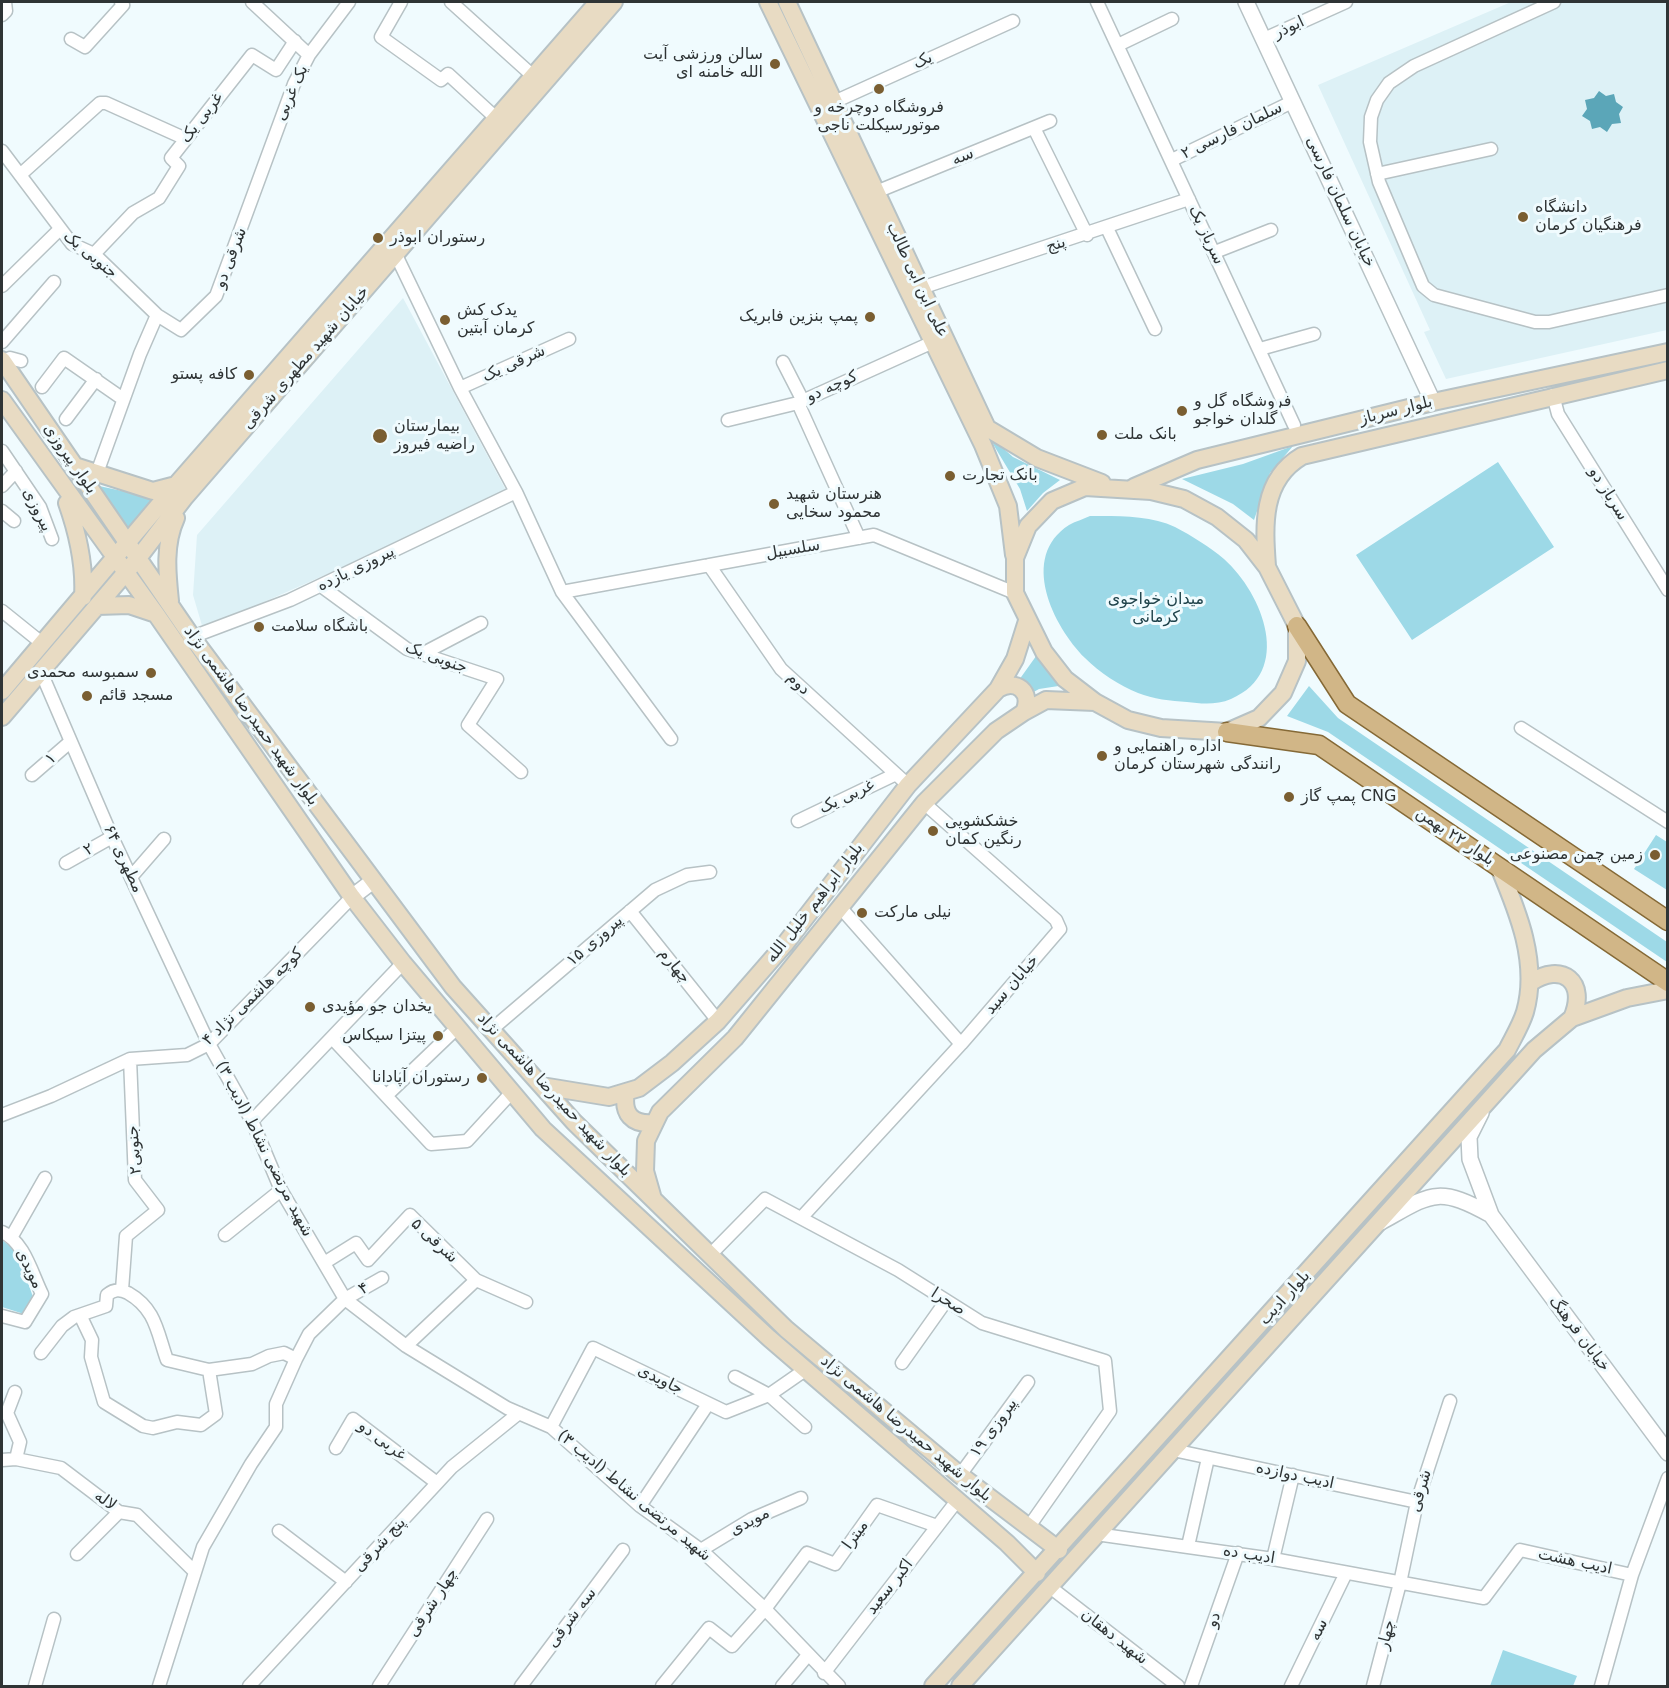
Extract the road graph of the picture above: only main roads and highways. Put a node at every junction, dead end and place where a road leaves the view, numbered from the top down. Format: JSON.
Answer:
{"nodes":[{"id":1,"x":614,"y":2,"type":"edge"},
{"id":2,"x":768,"y":2,"type":"edge"},
{"id":3,"x":787,"y":2,"type":"edge"},
{"id":4,"x":591,"y":4,"type":"edge"},
{"id":5,"x":1668,"y":352,"type":"edge"},
{"id":6,"x":2,"y":362,"type":"edge"},
{"id":7,"x":1668,"y":369,"type":"edge"},
{"id":8,"x":2,"y":400,"type":"edge"},
{"id":9,"x":73,"y":463,"type":"junction"},
{"id":10,"x":57,"y":480,"type":"junction"},
{"id":11,"x":1124,"y":489,"type":"junction"},
{"id":12,"x":181,"y":491,"type":"junction"},
{"id":13,"x":128,"y":542,"type":"junction"},
{"id":14,"x":139,"y":557,"type":"junction"},
{"id":15,"x":1015,"y":558,"type":"junction"},
{"id":16,"x":114,"y":560,"type":"junction"},
{"id":17,"x":1267,"y":567,"type":"junction"},
{"id":18,"x":125,"y":574,"type":"junction"},
{"id":19,"x":90,"y":602,"type":"junction"},
{"id":20,"x":163,"y":610,"type":"junction"},
{"id":21,"x":1027,"y":621,"type":"junction"},
{"id":22,"x":1297,"y":626,"type":"junction"},
{"id":23,"x":998,"y":689,"type":"junction"},
{"id":24,"x":2,"y":691,"type":"edge"},
{"id":25,"x":1095,"y":702,"type":"junction"},
{"id":26,"x":1024,"y":712,"type":"junction"},
{"id":27,"x":2,"y":717,"type":"edge"},
{"id":28,"x":1227,"y":732,"type":"junction"},
{"id":29,"x":1499,"y":867,"type":"junction"},
{"id":30,"x":1668,"y":921,"type":"edge"},
{"id":31,"x":1668,"y":982,"type":"edge"},
{"id":32,"x":1530,"y":983,"type":"junction"},
{"id":33,"x":1668,"y":990,"type":"edge"},
{"id":34,"x":1572,"y":1018,"type":"junction"},
{"id":35,"x":542,"y":1086,"type":"junction"},
{"id":36,"x":626,"y":1092,"type":"junction"},
{"id":37,"x":654,"y":1123,"type":"junction"},
{"id":38,"x":653,"y":1200,"type":"junction"},
{"id":39,"x":1059,"y":1550,"type":"junction"},
{"id":40,"x":1037,"y":1573,"type":"junction"},
{"id":41,"x":933,"y":1686,"type":"edge"},
{"id":42,"x":960,"y":1686,"type":"edge"}],
"edges":[{"from":1,"to":12,"type":"main road","name":"خیابان شهید مطهری شرقی"},
{"from":2,"to":15,"type":"main road","name":"علی ابن ابی طالب"},
{"from":3,"to":11,"type":"main road","name":"علی ابن ابی طالب"},
{"from":4,"to":12,"type":"main road","name":"خیابان شهید مطهری شرقی"},
{"from":5,"to":11,"type":"main road","name":"بلوار سرباز"},
{"from":6,"to":9,"type":"main road","name":"بلوار پیروزی"},
{"from":7,"to":17,"type":"main road","name":"بلوار سرباز"},
{"from":8,"to":10,"type":"main road","name":"بلوار پیروزی"},
{"from":9,"to":10,"type":"main road"},
{"from":9,"to":12,"type":"main road"},
{"from":9,"to":13,"type":"main road","name":"بلوار پیروزی"},
{"from":10,"to":16,"type":"main road","name":"بلوار پیروزی"},
{"from":10,"to":19,"type":"main road"},
{"from":11,"to":15,"type":"main road"},
{"from":11,"to":17,"type":"main road"},
{"from":12,"to":13,"type":"main road","name":"خیابان شهید مطهری شرقی"},
{"from":12,"to":14,"type":"main road","name":"خیابان شهید مطهری شرقی"},
{"from":12,"to":20,"type":"main road"},
{"from":13,"to":14,"type":"main road","name":"بلوار پیروزی"},
{"from":13,"to":16,"type":"main road","name":"خیابان شهید مطهری شرقی"},
{"from":14,"to":18,"type":"main road","name":"خیابان شهید مطهری شرقی"},
{"from":14,"to":20,"type":"main road","name":"بلوار شهید حمیدرضا هاشمی نژاد"},
{"from":15,"to":21,"type":"main road"},
{"from":16,"to":18,"type":"main road","name":"بلوار پیروزی"},
{"from":16,"to":19,"type":"main road","name":"خیابان شهید مطهری شرقی"},
{"from":17,"to":22,"type":"main road"},
{"from":18,"to":19,"type":"main road","name":"خیابان شهید مطهری شرقی"},
{"from":18,"to":20,"type":"main road","name":"بلوار شهید حمیدرضا هاشمی نژاد"},
{"from":19,"to":20,"type":"main road"},
{"from":19,"to":24,"type":"main road","name":"خیابان شهید مطهری شرقی"},
{"from":19,"to":27,"type":"main road","name":"خیابان شهید مطهری شرقی"},
{"from":20,"to":35,"type":"main road","name":"بلوار شهید حمیدرضا هاشمی نژاد"},
{"from":20,"to":40,"type":"main road","name":"بلوار شهید حمیدرضا هاشمی نژاد"},
{"from":21,"to":23,"type":"main road","name":"بلوار ابراهیم خلیل الله"},
{"from":21,"to":25,"type":"main road"},
{"from":22,"to":28,"type":"main road"},
{"from":22,"to":30,"type":"main road"},
{"from":23,"to":26,"type":"main road"},
{"from":23,"to":36,"type":"main road","name":"بلوار ابراهیم خلیل الله"},
{"from":25,"to":26,"type":"main road","name":"بلوار ابراهیم خلیل الله"},
{"from":25,"to":28,"type":"main road"},
{"from":26,"to":37,"type":"main road","name":"بلوار ابراهیم خلیل الله"},
{"from":28,"to":29,"type":"main road","name":"بلوار ۲۲ بهمن"},
{"from":29,"to":31,"type":"main road","name":"بلوار ۲۲ بهمن"},
{"from":29,"to":32,"type":"main road","name":"بلوار ادیب"},
{"from":32,"to":34,"type":"main road"},
{"from":32,"to":39,"type":"main road","name":"بلوار ادیب"},
{"from":33,"to":34,"type":"main road","name":"بلوار ادیب"},
{"from":34,"to":42,"type":"main road","name":"بلوار ادیب"},
{"from":35,"to":36,"type":"main road","name":"بلوار ابراهیم خلیل الله"},
{"from":35,"to":38,"type":"main road","name":"بلوار شهید حمیدرضا هاشمی نژاد"},
{"from":36,"to":37,"type":"main road"},
{"from":37,"to":38,"type":"main road","name":"بلوار ابراهیم خلیل الله"},
{"from":38,"to":39,"type":"main road","name":"بلوار شهید حمیدرضا هاشمی نژاد"},
{"from":39,"to":40,"type":"main road","name":"بلوار ادیب"},
{"from":40,"to":41,"type":"main road","name":"بلوار ادیب"}]}
